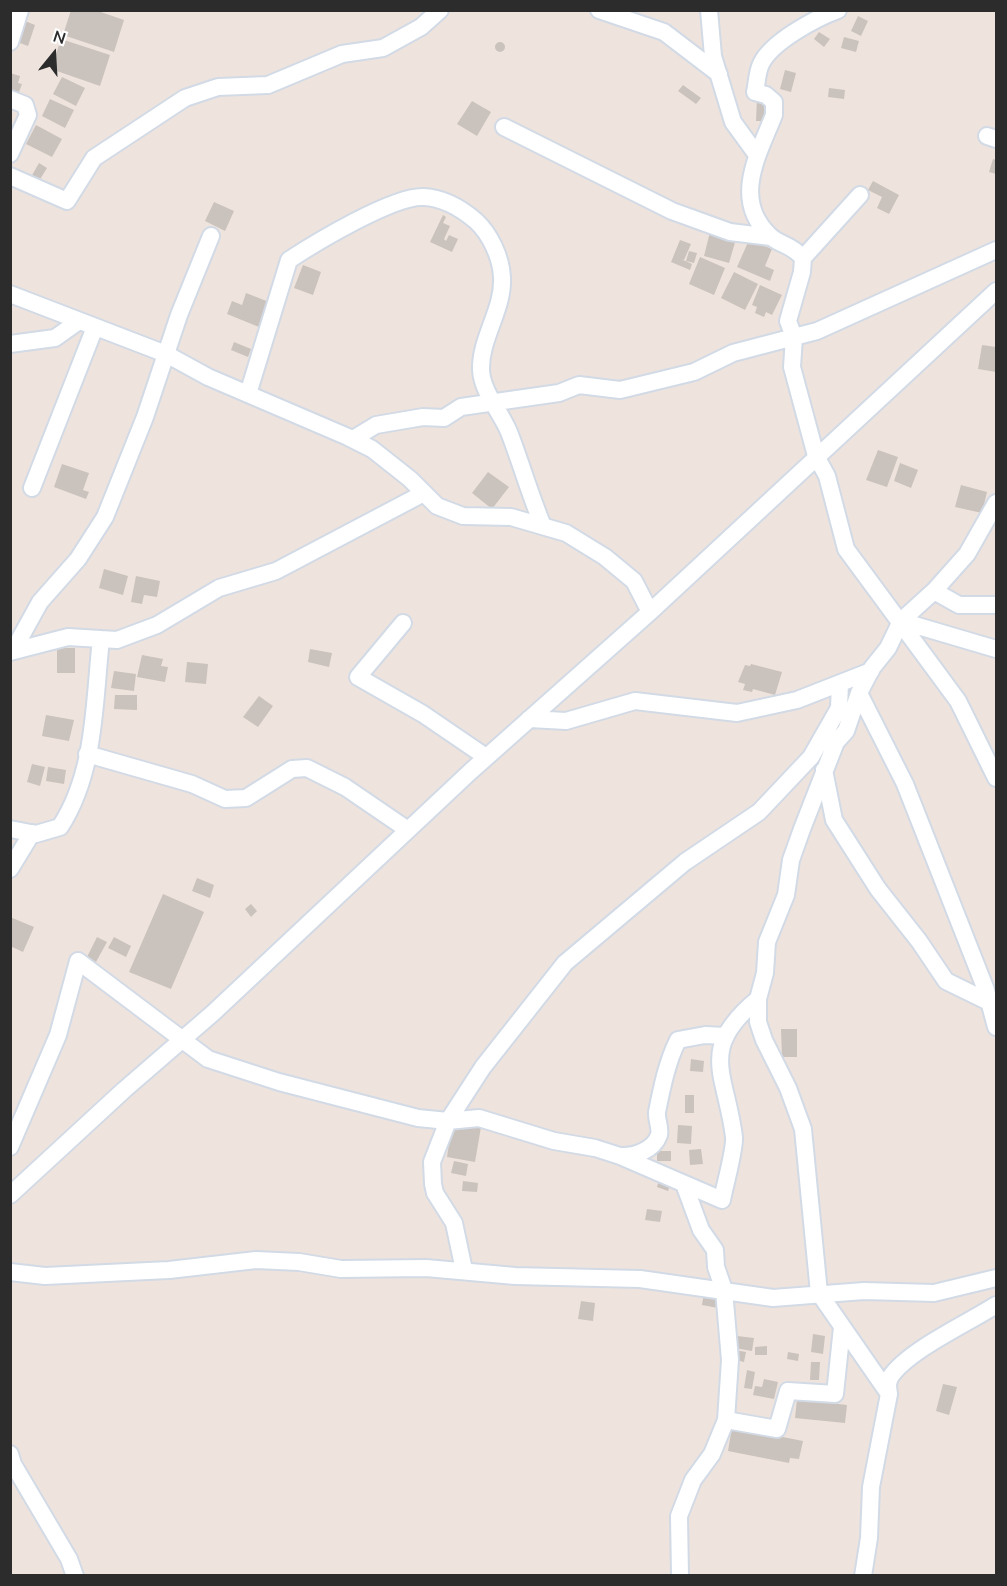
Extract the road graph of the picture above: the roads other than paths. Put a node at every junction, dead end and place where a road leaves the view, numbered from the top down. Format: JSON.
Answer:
{"nodes":[{"id":1,"x":440,"y":10,"type":"edge"},
{"id":2,"x":599,"y":10,"type":"edge"},
{"id":3,"x":709,"y":10,"type":"edge"},
{"id":4,"x":838,"y":10,"type":"edge"},
{"id":5,"x":19,"y":11,"type":"edge"},
{"id":6,"x":10,"y":42,"type":"edge"},
{"id":7,"x":719,"y":74,"type":"junction"},
{"id":8,"x":10,"y":99,"type":"edge"},
{"id":9,"x":504,"y":127,"type":"dead end"},
{"id":10,"x":10,"y":154,"type":"edge"},
{"id":11,"x":757,"y":155,"type":"junction"},
{"id":12,"x":10,"y":176,"type":"edge"},
{"id":13,"x":860,"y":195,"type":"dead end"},
{"id":14,"x":211,"y":236,"type":"dead end"},
{"id":15,"x":771,"y":237,"type":"junction"},
{"id":16,"x":996,"y":250,"type":"edge"},
{"id":17,"x":802,"y":258,"type":"junction"},
{"id":18,"x":996,"y":291,"type":"edge"},
{"id":19,"x":10,"y":294,"type":"edge"},
{"id":20,"x":87,"y":324,"type":"junction"},
{"id":21,"x":794,"y":337,"type":"junction"},
{"id":22,"x":10,"y":344,"type":"edge"},
{"id":23,"x":166,"y":354,"type":"junction"},
{"id":24,"x":248,"y":394,"type":"junction"},
{"id":25,"x":493,"y":402,"type":"junction"},
{"id":26,"x":354,"y":439,"type":"junction"},
{"id":27,"x":816,"y":456,"type":"junction"},
{"id":28,"x":32,"y":488,"type":"dead end"},
{"id":29,"x":424,"y":493,"type":"junction"},
{"id":30,"x":996,"y":503,"type":"edge"},
{"id":31,"x":543,"y":526,"type":"junction"},
{"id":32,"x":934,"y":591,"type":"junction"},
{"id":33,"x":996,"y":605,"type":"edge"},
{"id":34,"x":650,"y":612,"type":"junction"},
{"id":35,"x":901,"y":621,"type":"junction"},
{"id":36,"x":403,"y":623,"type":"dead end"},
{"id":37,"x":101,"y":639,"type":"junction"},
{"id":38,"x":996,"y":649,"type":"edge"},
{"id":39,"x":12,"y":651,"type":"edge"},
{"id":40,"x":871,"y":671,"type":"junction"},
{"id":41,"x":840,"y":683,"type":"junction"},
{"id":42,"x":860,"y":693,"type":"junction"},
{"id":43,"x":529,"y":719,"type":"junction"},
{"id":44,"x":87,"y":754,"type":"junction"},
{"id":45,"x":486,"y":757,"type":"junction"},
{"id":46,"x":824,"y":770,"type":"junction"},
{"id":47,"x":996,"y":778,"type":"edge"},
{"id":48,"x":10,"y":829,"type":"edge"},
{"id":49,"x":408,"y":830,"type":"junction"},
{"id":50,"x":32,"y":833,"type":"junction"},
{"id":51,"x":10,"y":870,"type":"edge"},
{"id":52,"x":758,"y":999,"type":"junction"},
{"id":53,"x":990,"y":1002,"type":"junction"},
{"id":54,"x":996,"y":1027,"type":"edge"},
{"id":55,"x":726,"y":1036,"type":"junction"},
{"id":56,"x":182,"y":1039,"type":"junction"},
{"id":57,"x":448,"y":1121,"type":"junction"},
{"id":58,"x":10,"y":1147,"type":"edge"},
{"id":59,"x":620,"y":1156,"type":"junction"},
{"id":60,"x":684,"y":1184,"type":"junction"},
{"id":61,"x":12,"y":1187,"type":"edge"},
{"id":62,"x":464,"y":1270,"type":"junction"},
{"id":63,"x":10,"y":1272,"type":"edge"},
{"id":64,"x":996,"y":1278,"type":"edge"},
{"id":65,"x":724,"y":1290,"type":"junction"},
{"id":66,"x":819,"y":1293,"type":"junction"},
{"id":67,"x":996,"y":1305,"type":"edge"},
{"id":68,"x":842,"y":1328,"type":"junction"},
{"id":69,"x":889,"y":1394,"type":"junction"},
{"id":70,"x":726,"y":1420,"type":"junction"},
{"id":71,"x":10,"y":1454,"type":"edge"},
{"id":72,"x":75,"y":1575,"type":"edge"},
{"id":73,"x":680,"y":1575,"type":"edge"},
{"id":74,"x":863,"y":1575,"type":"edge"}],
"edges":[{"from":1,"to":12,"type":"street"},
{"from":2,"to":7,"type":"street"},
{"from":3,"to":7,"type":"street"},
{"from":4,"to":11,"type":"street"},
{"from":5,"to":6,"type":"street"},
{"from":7,"to":11,"type":"street"},
{"from":8,"to":10,"type":"street"},
{"from":9,"to":15,"type":"street"},
{"from":11,"to":15,"type":"street"},
{"from":13,"to":17,"type":"street"},
{"from":14,"to":23,"type":"street"},
{"from":15,"to":17,"type":"street"},
{"from":16,"to":21,"type":"street"},
{"from":17,"to":21,"type":"street"},
{"from":18,"to":27,"type":"street"},
{"from":19,"to":20,"type":"street"},
{"from":20,"to":22,"type":"street"},
{"from":20,"to":23,"type":"street"},
{"from":20,"to":28,"type":"street"},
{"from":21,"to":25,"type":"street"},
{"from":21,"to":27,"type":"street"},
{"from":23,"to":24,"type":"street"},
{"from":23,"to":39,"type":"street"},
{"from":24,"to":25,"type":"street"},
{"from":24,"to":26,"type":"street"},
{"from":25,"to":26,"type":"street"},
{"from":25,"to":31,"type":"street"},
{"from":26,"to":29,"type":"street"},
{"from":27,"to":34,"type":"street"},
{"from":27,"to":35,"type":"street"},
{"from":29,"to":31,"type":"street"},
{"from":29,"to":37,"type":"street"},
{"from":30,"to":32,"type":"street"},
{"from":31,"to":34,"type":"street"},
{"from":32,"to":33,"type":"street"},
{"from":32,"to":35,"type":"street"},
{"from":34,"to":43,"type":"street"},
{"from":35,"to":38,"type":"street"},
{"from":35,"to":40,"type":"street"},
{"from":35,"to":47,"type":"street"},
{"from":36,"to":45,"type":"street"},
{"from":37,"to":39,"type":"street"},
{"from":37,"to":44,"type":"street"},
{"from":40,"to":41,"type":"street"},
{"from":40,"to":42,"type":"street"},
{"from":41,"to":43,"type":"street"},
{"from":41,"to":57,"type":"street"},
{"from":42,"to":46,"type":"street"},
{"from":42,"to":53,"type":"street"},
{"from":43,"to":45,"type":"street"},
{"from":44,"to":49,"type":"street"},
{"from":44,"to":50,"type":"street"},
{"from":45,"to":49,"type":"street"},
{"from":46,"to":52,"type":"street"},
{"from":46,"to":53,"type":"street"},
{"from":48,"to":50,"type":"street"},
{"from":49,"to":56,"type":"street"},
{"from":50,"to":51,"type":"street"},
{"from":52,"to":55,"type":"street"},
{"from":52,"to":66,"type":"street"},
{"from":53,"to":54,"type":"street"},
{"from":55,"to":59,"type":"street"},
{"from":55,"to":60,"type":"street"},
{"from":56,"to":57,"type":"street"},
{"from":56,"to":58,"type":"street"},
{"from":56,"to":61,"type":"street"},
{"from":57,"to":59,"type":"street"},
{"from":57,"to":62,"type":"street"},
{"from":59,"to":60,"type":"street"},
{"from":60,"to":65,"type":"street"},
{"from":62,"to":63,"type":"street"},
{"from":62,"to":65,"type":"street"},
{"from":64,"to":66,"type":"street"},
{"from":65,"to":66,"type":"street"},
{"from":65,"to":70,"type":"street"},
{"from":66,"to":68,"type":"street"},
{"from":67,"to":69,"type":"street"},
{"from":68,"to":69,"type":"street"},
{"from":68,"to":70,"type":"street"},
{"from":69,"to":74,"type":"street"},
{"from":70,"to":73,"type":"street"},
{"from":71,"to":72,"type":"street"}]}
